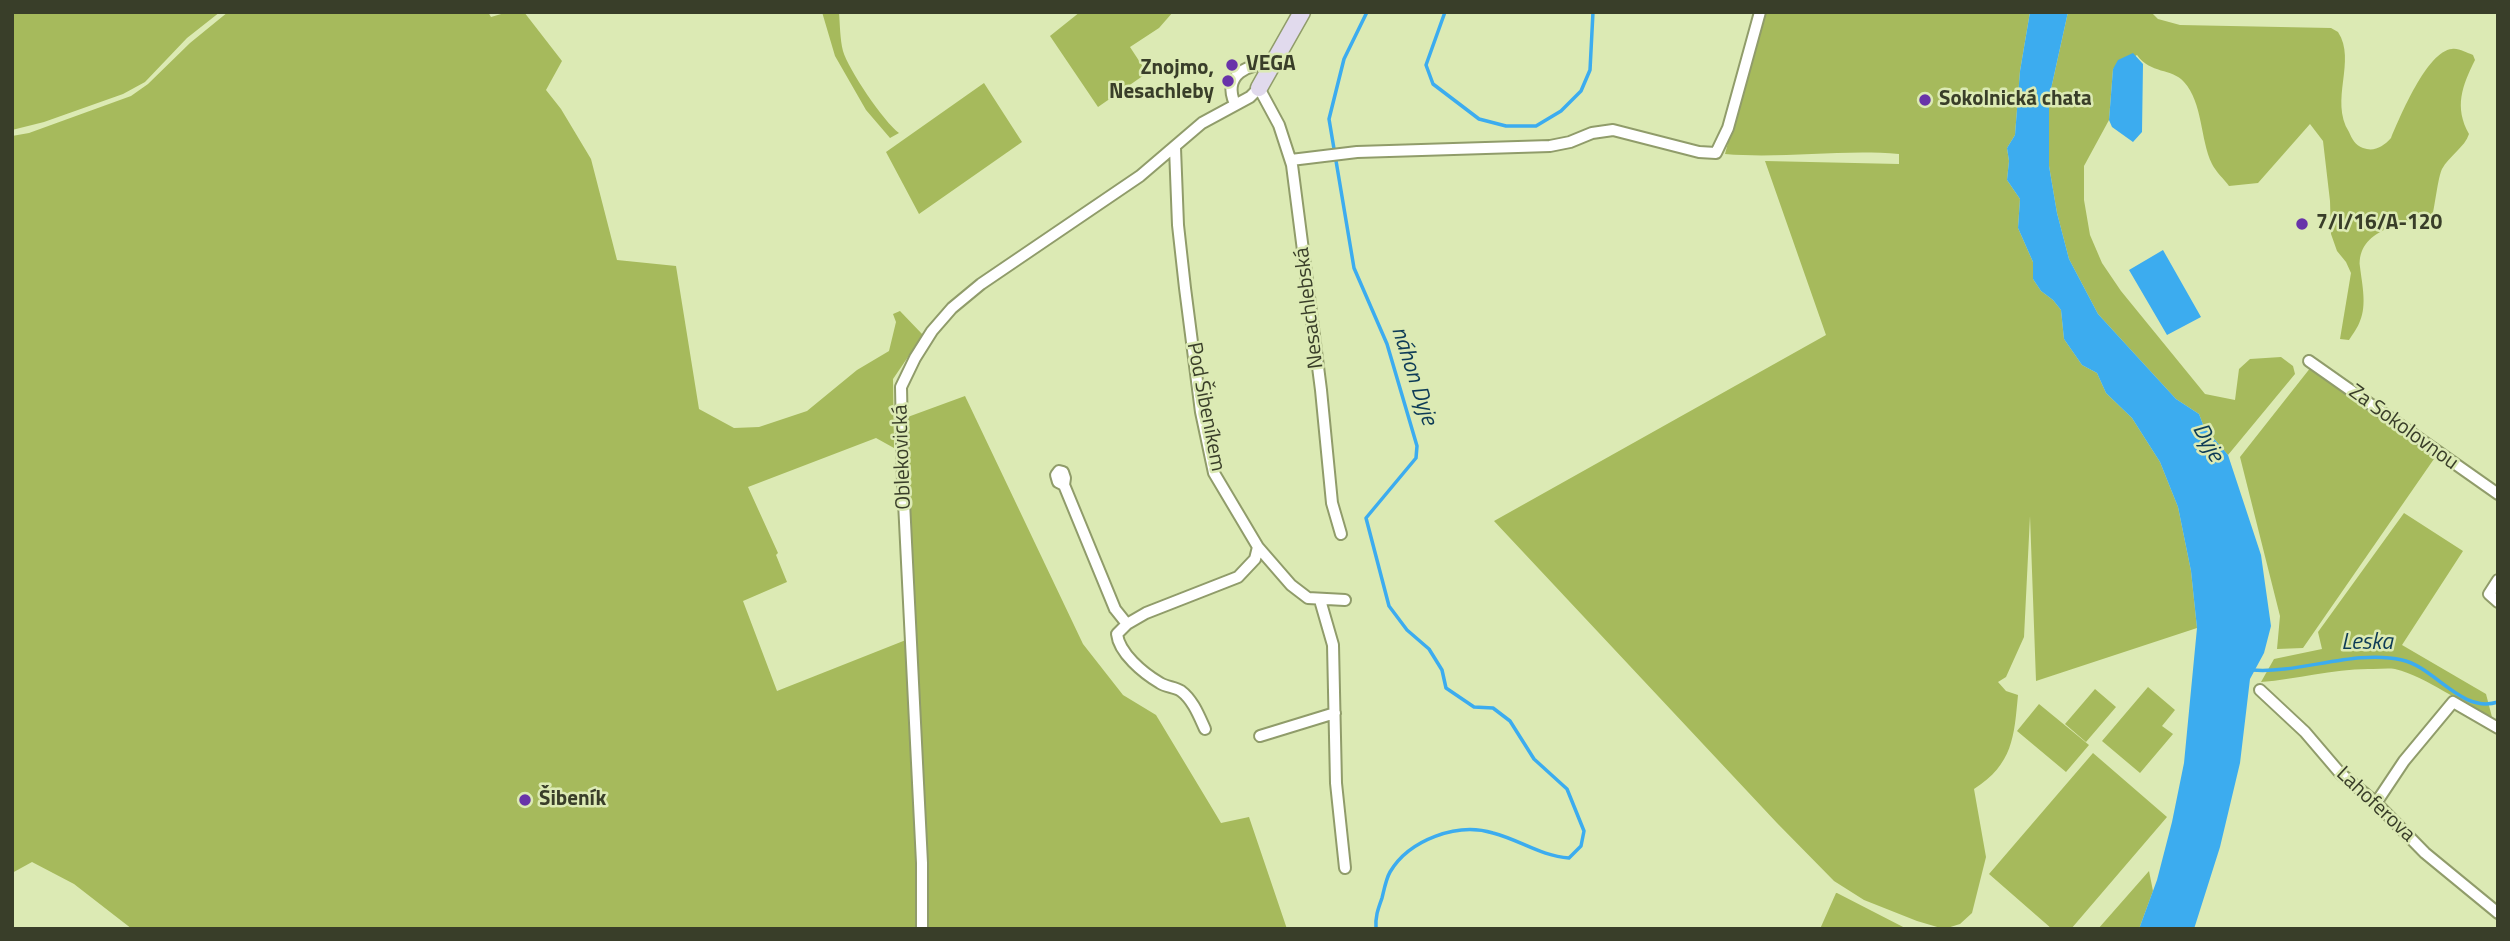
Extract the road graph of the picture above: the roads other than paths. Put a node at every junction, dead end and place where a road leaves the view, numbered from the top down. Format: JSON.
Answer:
{"nodes":[{"id":1,"x":1302,"y":12,"type":"edge"},
{"id":2,"x":1760,"y":12,"type":"edge"},
{"id":3,"x":1273,"y":63,"type":"junction"},
{"id":4,"x":1259,"y":88,"type":"junction"},
{"id":5,"x":1235,"y":104,"type":"junction"},
{"id":6,"x":1175,"y":148,"type":"junction"},
{"id":7,"x":1291,"y":160,"type":"junction"},
{"id":8,"x":2309,"y":361,"type":"dead end"},
{"id":9,"x":1064,"y":485,"type":"dead end"},
{"id":10,"x":2498,"y":494,"type":"edge"},
{"id":11,"x":1341,"y":534,"type":"dead end"},
{"id":12,"x":1258,"y":547,"type":"junction"},
{"id":13,"x":2498,"y":580,"type":"edge"},
{"id":14,"x":1320,"y":600,"type":"junction"},
{"id":15,"x":1345,"y":600,"type":"dead end"},
{"id":16,"x":2498,"y":602,"type":"edge"},
{"id":17,"x":1127,"y":624,"type":"junction"},
{"id":18,"x":2260,"y":690,"type":"dead end"},
{"id":19,"x":1335,"y":713,"type":"junction"},
{"id":20,"x":2498,"y":728,"type":"edge"},
{"id":21,"x":1205,"y":729,"type":"dead end"},
{"id":22,"x":1260,"y":736,"type":"dead end"},
{"id":23,"x":2376,"y":803,"type":"junction"},
{"id":24,"x":1345,"y":868,"type":"dead end"},
{"id":25,"x":2498,"y":913,"type":"edge"},
{"id":26,"x":922,"y":929,"type":"edge"}],
"edges":[{"from":1,"to":3,"type":"street","name":"Oblekovická"},
{"from":2,"to":7,"type":"street"},
{"from":3,"to":4,"type":"street","name":"Oblekovická"},
{"from":3,"to":5,"type":"street"},
{"from":4,"to":5,"type":"street","name":"Oblekovická"},
{"from":4,"to":7,"type":"street","name":"Nesachlebská"},
{"from":5,"to":6,"type":"street","name":"Oblekovická"},
{"from":6,"to":12,"type":"street","name":"Pod Šibeníkem"},
{"from":6,"to":26,"type":"street","name":"Oblekovická"},
{"from":7,"to":11,"type":"street","name":"Nesachlebská"},
{"from":8,"to":10,"type":"street","name":"Za Sokolovnou"},
{"from":9,"to":17,"type":"street"},
{"from":12,"to":14,"type":"street","name":"Pod Šibeníkem"},
{"from":12,"to":17,"type":"street"},
{"from":13,"to":16,"type":"street"},
{"from":14,"to":15,"type":"street","name":"Pod Šibeníkem"},
{"from":14,"to":19,"type":"street"},
{"from":17,"to":21,"type":"street"},
{"from":18,"to":23,"type":"street","name":"Lahoferova"},
{"from":19,"to":22,"type":"street"},
{"from":19,"to":24,"type":"street"},
{"from":20,"to":23,"type":"street"},
{"from":23,"to":25,"type":"street","name":"Lahoferova"}]}
